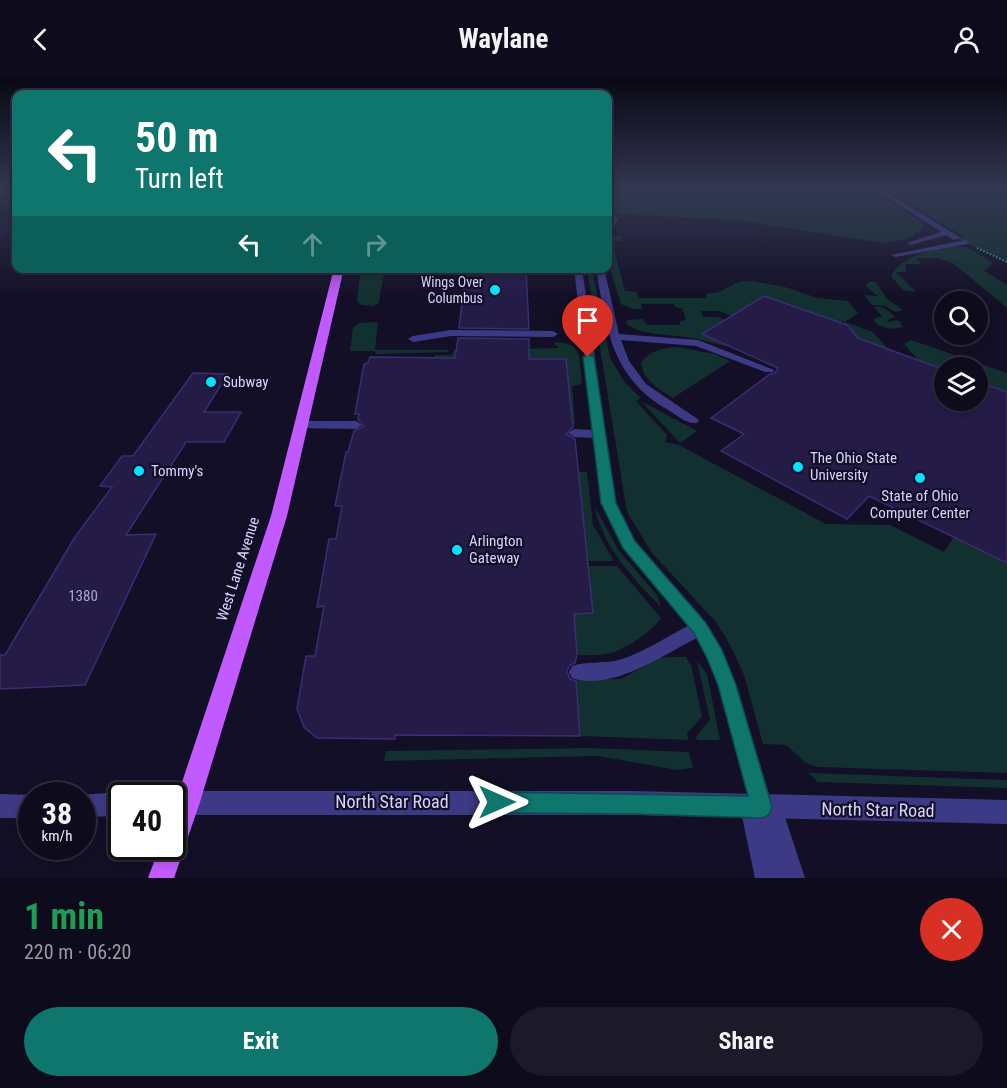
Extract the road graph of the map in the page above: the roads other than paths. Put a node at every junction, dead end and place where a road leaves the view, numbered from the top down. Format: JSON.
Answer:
{"nodes":[{"id":1,"x":935,"y":225,"type":"edge"},
{"id":2,"x":946,"y":232,"type":"junction"},
{"id":3,"x":961,"y":240,"type":"joint"},
{"id":4,"x":338,"y":273,"type":"edge"},
{"id":5,"x":579,"y":273,"type":"edge"},
{"id":6,"x":601,"y":273,"type":"edge"},
{"id":7,"x":553,"y":334,"type":"dead end"},
{"id":8,"x":615,"y":337,"type":"junction"},
{"id":9,"x":413,"y":339,"type":"dead end"},
{"id":10,"x":769,"y":370,"type":"dead end"},
{"id":11,"x":693,"y":420,"type":"dead end"},
{"id":12,"x":302,"y":425,"type":"junction"},
{"id":13,"x":356,"y":425,"type":"dead end"},
{"id":14,"x":574,"y":433,"type":"dead end"},
{"id":15,"x":599,"y":434,"type":"junction"},
{"id":16,"x":700,"y":628,"type":"junction"},
{"id":17,"x":578,"y":672,"type":"dead end"},
{"id":18,"x":186,"y":785,"type":"edge"},
{"id":19,"x":186,"y":802,"type":"edge"},
{"id":20,"x":0,"y":806,"type":"edge"},
{"id":21,"x":18,"y":806,"type":"edge"},
{"id":22,"x":761,"y":807,"type":"junction"},
{"id":23,"x":1007,"y":812,"type":"edge"},
{"id":24,"x":166,"y":860,"type":"edge"},
{"id":25,"x":161,"y":878,"type":"edge"},
{"id":26,"x":768,"y":878,"type":"edge"},
{"id":27,"x":792,"y":878,"type":"edge"}],
"edges":[{"from":1,"to":2,"type":"street"},
{"from":2,"to":3,"type":"street"},
{"from":2,"to":3,"type":"lane"},
{"from":4,"to":12,"type":"main road","name":"West Lane Avenue"},
{"from":5,"to":15,"type":"lane"},
{"from":6,"to":8,"type":"lane"},
{"from":7,"to":9,"type":"lane"},
{"from":8,"to":10,"type":"lane"},
{"from":8,"to":11,"type":"lane"},
{"from":12,"to":13,"type":"lane"},
{"from":12,"to":18,"type":"main road","name":"West Lane Avenue"},
{"from":14,"to":15,"type":"lane"},
{"from":15,"to":16,"type":"lane"},
{"from":16,"to":17,"type":"lane"},
{"from":16,"to":22,"type":"lane"},
{"from":19,"to":22,"type":"street","name":"North Star Road"},
{"from":20,"to":21,"type":"street"},
{"from":22,"to":23,"type":"street","name":"North Star Road"},
{"from":22,"to":26,"type":"street"},
{"from":22,"to":27,"type":"street"},
{"from":24,"to":25,"type":"main road","name":"West Lane Avenue"}]}
